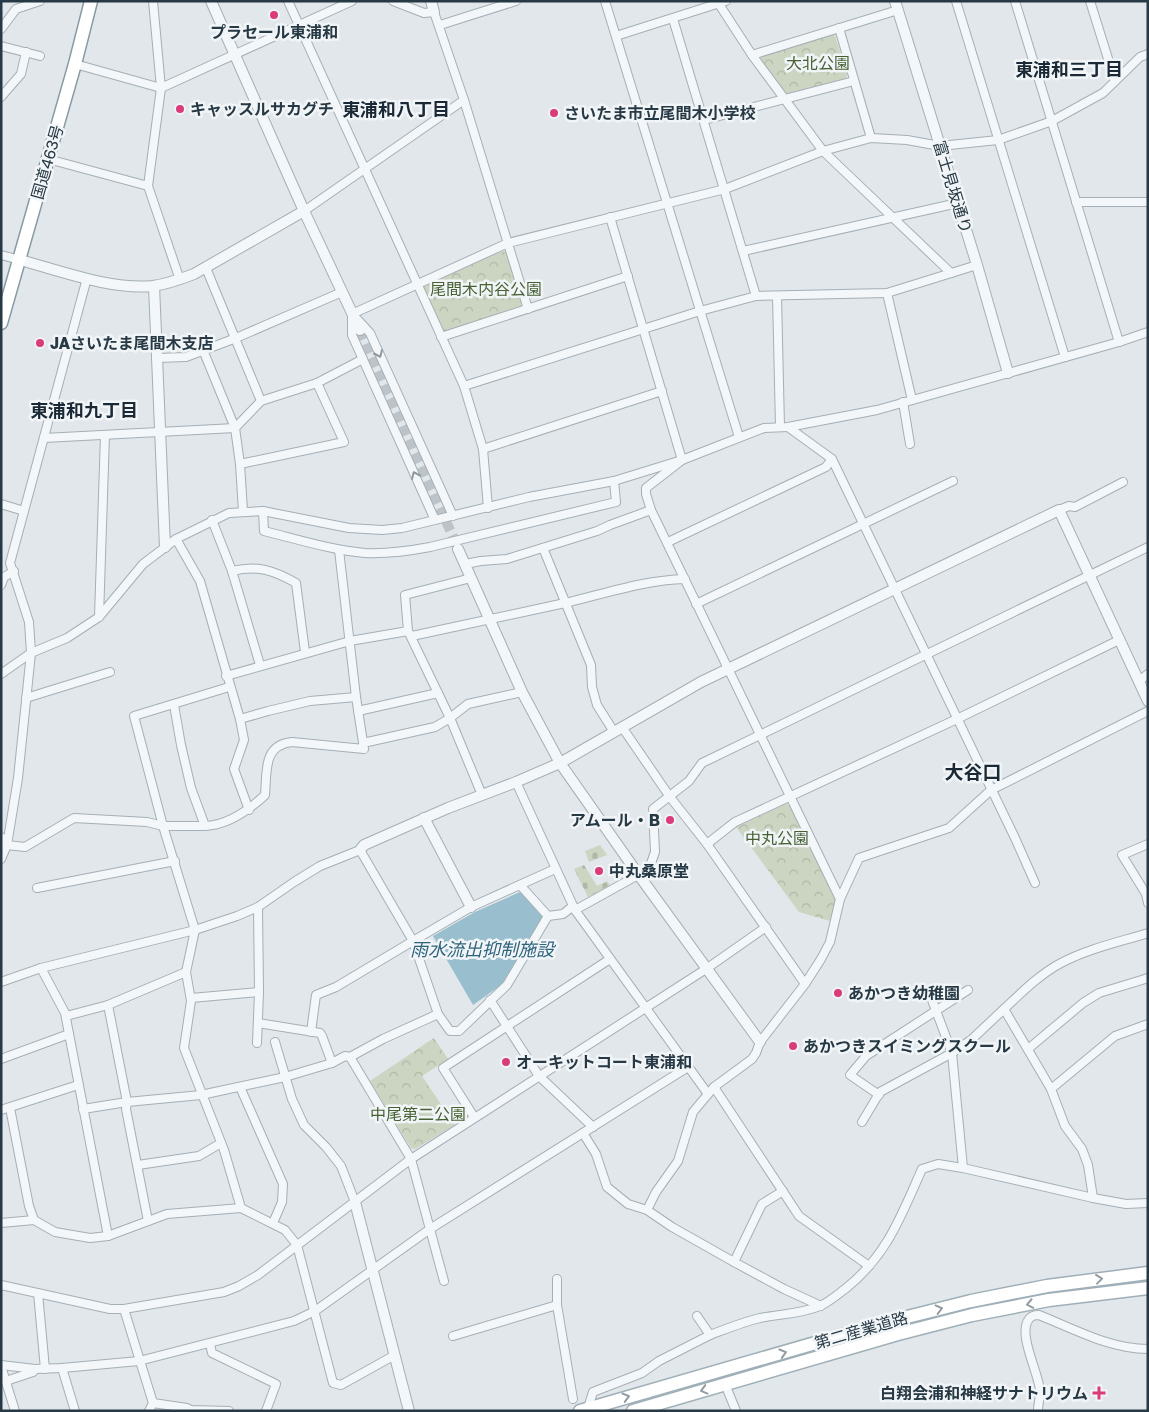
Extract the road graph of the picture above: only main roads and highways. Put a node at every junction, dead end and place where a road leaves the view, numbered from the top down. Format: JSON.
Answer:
{"nodes":[{"id":1,"x":91,"y":1,"type":"edge"},
{"id":2,"x":1,"y":323,"type":"edge"},
{"id":3,"x":1148,"y":1273,"type":"edge"},
{"id":4,"x":1148,"y":1288,"type":"edge"},
{"id":5,"x":585,"y":1410,"type":"edge"},
{"id":6,"x":633,"y":1411,"type":"edge"}],
"edges":[{"from":1,"to":2,"type":"main road","name":"国道463号"},
{"from":5,"to":3,"type":"main road","name":"第二産業道路","one_way":true},
{"from":4,"to":6,"type":"main road","name":"第二産業道路","one_way":true}]}
